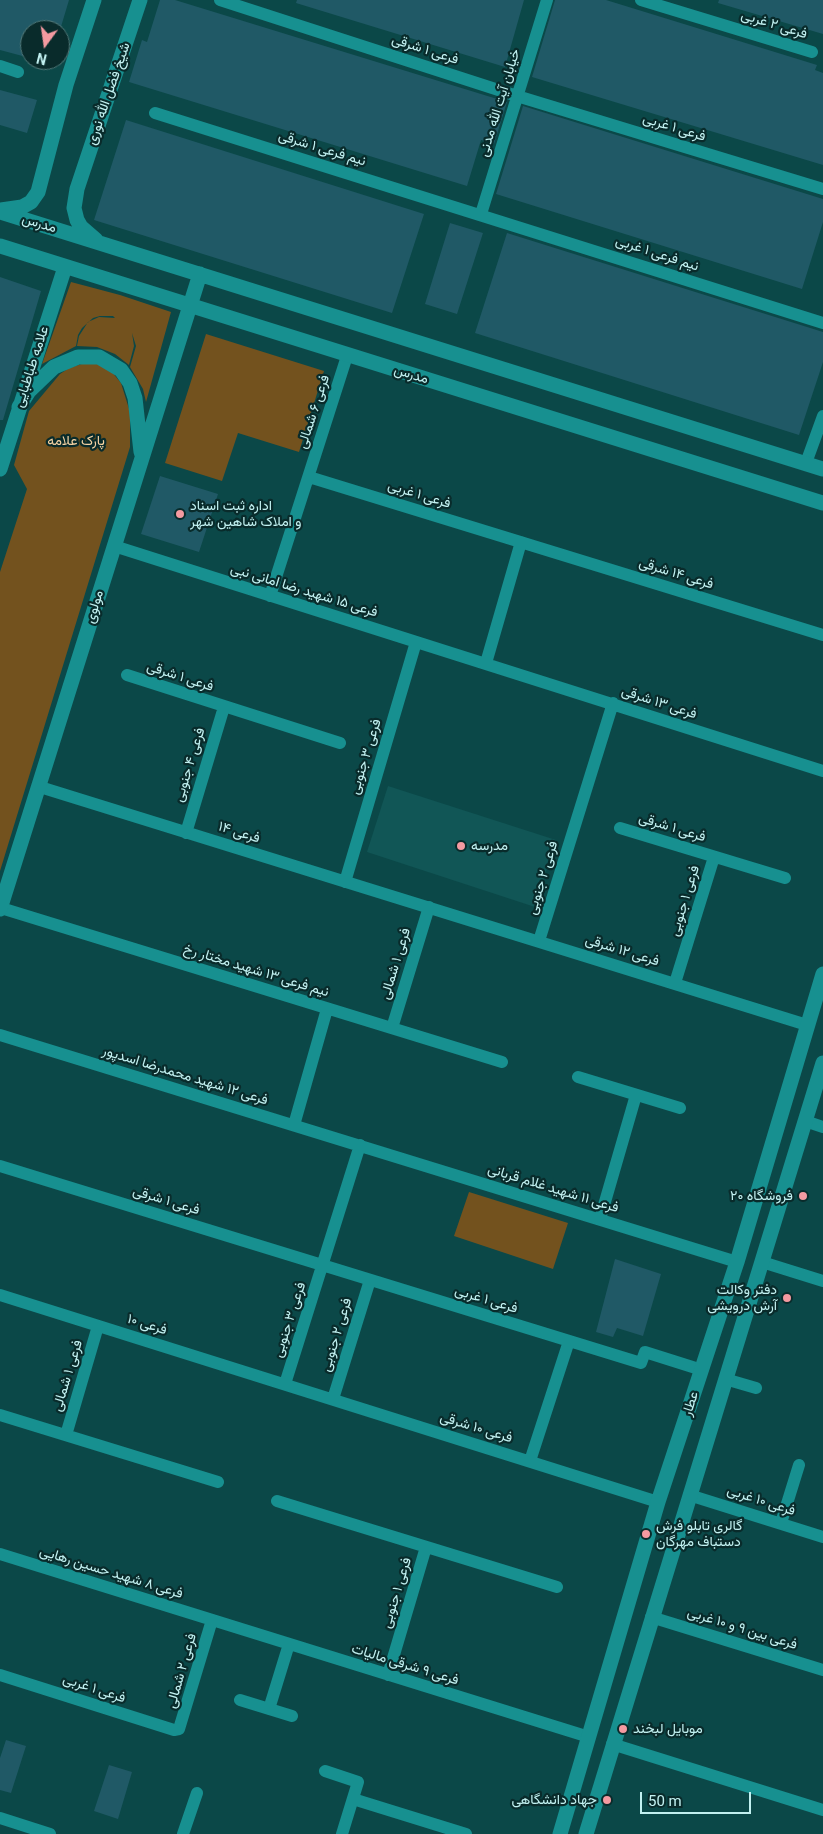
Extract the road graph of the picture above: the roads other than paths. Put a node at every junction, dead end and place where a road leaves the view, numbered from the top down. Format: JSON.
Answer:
{"nodes":[{"id":1,"x":94,"y":0,"type":"edge"},
{"id":2,"x":140,"y":0,"type":"edge"},
{"id":3,"x":220,"y":0,"type":"edge"},
{"id":4,"x":547,"y":0,"type":"edge"},
{"id":5,"x":641,"y":0,"type":"edge"},
{"id":6,"x":812,"y":52,"type":"dead end"},
{"id":7,"x":0,"y":66,"type":"edge"},
{"id":8,"x":18,"y":72,"type":"dead end"},
{"id":9,"x":517,"y":96,"type":"junction"},
{"id":10,"x":154,"y":113,"type":"dead end"},
{"id":11,"x":823,"y":189,"type":"edge"},
{"id":12,"x":0,"y":211,"type":"edge"},
{"id":13,"x":481,"y":214,"type":"junction"},
{"id":14,"x":100,"y":243,"type":"junction"},
{"id":15,"x":0,"y":246,"type":"edge"},
{"id":16,"x":65,"y":267,"type":"junction"},
{"id":17,"x":200,"y":274,"type":"junction"},
{"id":18,"x":191,"y":306,"type":"junction"},
{"id":19,"x":823,"y":323,"type":"edge"},
{"id":20,"x":348,"y":356,"type":"junction"},
{"id":21,"x":19,"y":407,"type":"junction"},
{"id":22,"x":823,"y":416,"type":"edge"},
{"id":23,"x":142,"y":458,"type":"junction"},
{"id":24,"x":806,"y":463,"type":"junction"},
{"id":25,"x":823,"y":468,"type":"edge"},
{"id":26,"x":0,"y":469,"type":"edge"},
{"id":27,"x":309,"y":477,"type":"junction"},
{"id":28,"x":823,"y":503,"type":"edge"},
{"id":29,"x":521,"y":542,"type":"junction"},
{"id":30,"x":114,"y":546,"type":"junction"},
{"id":31,"x":270,"y":596,"type":"junction"},
{"id":32,"x":823,"y":634,"type":"edge"},
{"id":33,"x":416,"y":642,"type":"junction"},
{"id":34,"x":486,"y":664,"type":"junction"},
{"id":35,"x":127,"y":675,"type":"dead end"},
{"id":36,"x":613,"y":704,"type":"junction"},
{"id":37,"x":224,"y":707,"type":"junction"},
{"id":38,"x":340,"y":743,"type":"dead end"},
{"id":39,"x":823,"y":771,"type":"edge"},
{"id":40,"x":40,"y":787,"type":"junction"},
{"id":41,"x":620,"y":828,"type":"dead end"},
{"id":42,"x":186,"y":833,"type":"junction"},
{"id":43,"x":714,"y":857,"type":"junction"},
{"id":44,"x":785,"y":878,"type":"dead end"},
{"id":45,"x":345,"y":882,"type":"junction"},
{"id":46,"x":429,"y":908,"type":"junction"},
{"id":47,"x":0,"y":909,"type":"edge"},
{"id":48,"x":540,"y":941,"type":"junction"},
{"id":49,"x":823,"y":974,"type":"edge"},
{"id":50,"x":675,"y":983,"type":"junction"},
{"id":51,"x":327,"y":1008,"type":"junction"},
{"id":52,"x":807,"y":1025,"type":"junction"},
{"id":53,"x":392,"y":1028,"type":"junction"},
{"id":54,"x":0,"y":1035,"type":"edge"},
{"id":55,"x":502,"y":1062,"type":"dead end"},
{"id":56,"x":823,"y":1063,"type":"edge"},
{"id":57,"x":578,"y":1077,"type":"dead end"},
{"id":58,"x":636,"y":1095,"type":"junction"},
{"id":59,"x":680,"y":1108,"type":"dead end"},
{"id":60,"x":805,"y":1121,"type":"junction"},
{"id":61,"x":294,"y":1125,"type":"junction"},
{"id":62,"x":823,"y":1127,"type":"edge"},
{"id":63,"x":360,"y":1145,"type":"junction"},
{"id":64,"x":0,"y":1166,"type":"edge"},
{"id":65,"x":600,"y":1219,"type":"junction"},
{"id":66,"x":737,"y":1262,"type":"junction"},
{"id":67,"x":762,"y":1262,"type":"junction"},
{"id":68,"x":323,"y":1265,"type":"junction"},
{"id":69,"x":370,"y":1280,"type":"junction"},
{"id":70,"x":823,"y":1282,"type":"edge"},
{"id":71,"x":0,"y":1295,"type":"edge"},
{"id":72,"x":98,"y":1326,"type":"junction"},
{"id":73,"x":569,"y":1341,"type":"junction"},
{"id":74,"x":702,"y":1370,"type":"junction"},
{"id":75,"x":725,"y":1379,"type":"junction"},
{"id":76,"x":285,"y":1384,"type":"junction"},
{"id":77,"x":756,"y":1388,"type":"dead end"},
{"id":78,"x":333,"y":1399,"type":"junction"},
{"id":79,"x":0,"y":1415,"type":"edge"},
{"id":80,"x":66,"y":1435,"type":"junction"},
{"id":81,"x":530,"y":1461,"type":"junction"},
{"id":82,"x":799,"y":1465,"type":"dead end"},
{"id":83,"x":218,"y":1482,"type":"dead end"},
{"id":84,"x":689,"y":1494,"type":"junction"},
{"id":85,"x":277,"y":1501,"type":"dead end"},
{"id":86,"x":658,"y":1502,"type":"junction"},
{"id":87,"x":781,"y":1524,"type":"junction"},
{"id":88,"x":823,"y":1537,"type":"edge"},
{"id":89,"x":426,"y":1548,"type":"junction"},
{"id":90,"x":0,"y":1554,"type":"edge"},
{"id":91,"x":557,"y":1587,"type":"dead end"},
{"id":92,"x":651,"y":1617,"type":"junction"},
{"id":93,"x":212,"y":1620,"type":"junction"},
{"id":94,"x":289,"y":1644,"type":"junction"},
{"id":95,"x":823,"y":1670,"type":"edge"},
{"id":96,"x":0,"y":1675,"type":"edge"},
{"id":97,"x":388,"y":1675,"type":"junction"},
{"id":98,"x":240,"y":1700,"type":"dead end"},
{"id":99,"x":269,"y":1709,"type":"junction"},
{"id":100,"x":292,"y":1716,"type":"dead end"},
{"id":101,"x":179,"y":1729,"type":"joint"},
{"id":102,"x":589,"y":1737,"type":"junction"},
{"id":103,"x":612,"y":1744,"type":"junction"},
{"id":104,"x":325,"y":1772,"type":"dead end"},
{"id":105,"x":197,"y":1793,"type":"dead end"},
{"id":106,"x":353,"y":1799,"type":"junction"},
{"id":107,"x":823,"y":1810,"type":"edge"},
{"id":108,"x":0,"y":1818,"type":"edge"},
{"id":109,"x":50,"y":1834,"type":"edge"},
{"id":110,"x":182,"y":1834,"type":"edge"},
{"id":111,"x":342,"y":1834,"type":"edge"},
{"id":112,"x":466,"y":1834,"type":"edge"},
{"id":113,"x":560,"y":1834,"type":"edge"},
{"id":114,"x":586,"y":1834,"type":"edge"}],
"edges":[{"from":1,"to":12,"type":"main road"},
{"from":2,"to":14,"type":"main road","name":"شیخ فضل الله نوری"},
{"from":3,"to":9,"type":"street","name":"فرعی ۱ شرقی"},
{"from":4,"to":9,"type":"street","name":"خیابان آیت الله مدنی"},
{"from":5,"to":6,"type":"street","name":"فرعی ۲ غربی"},
{"from":7,"to":8,"type":"street"},
{"from":9,"to":11,"type":"street","name":"فرعی ۱ غربی"},
{"from":9,"to":13,"type":"street","name":"خیابان آیت الله مدنی"},
{"from":10,"to":13,"type":"street","name":"نیم فرعی ۱ شرقی"},
{"from":12,"to":14,"type":"main road","name":"مدرس"},
{"from":13,"to":19,"type":"street","name":"نیم فرعی ۱ غربی"},
{"from":14,"to":17,"type":"main road","name":"مدرس"},
{"from":15,"to":16,"type":"main road","name":"مدرس"},
{"from":16,"to":18,"type":"main road","name":"مدرس"},
{"from":16,"to":21,"type":"main road","name":"علامه طباطبایی"},
{"from":17,"to":18,"type":"main road","name":"مولوی"},
{"from":17,"to":24,"type":"main road","name":"مدرس"},
{"from":18,"to":20,"type":"main road","name":"مدرس"},
{"from":18,"to":23,"type":"main road","name":"مولوی"},
{"from":20,"to":27,"type":"street","name":"فرعی ۶ شمالی"},
{"from":20,"to":28,"type":"main road","name":"مدرس"},
{"from":21,"to":23,"type":"main road"},
{"from":21,"to":26,"type":"main road","name":"علامه طباطبایی"},
{"from":22,"to":24,"type":"street"},
{"from":23,"to":30,"type":"main road","name":"مولوی"},
{"from":24,"to":25,"type":"main road","name":"مدرس"},
{"from":27,"to":29,"type":"street","name":"فرعی ۱ غربی"},
{"from":27,"to":31,"type":"street"},
{"from":29,"to":32,"type":"street","name":"فرعی ۱۴ شرقی"},
{"from":29,"to":34,"type":"street"},
{"from":30,"to":31,"type":"street","name":"فرعی ۱۵ شهید رضا امانی نبی"},
{"from":30,"to":40,"type":"main road","name":"مولوی"},
{"from":31,"to":33,"type":"street","name":"فرعی ۱۵ شهید رضا امانی نبی"},
{"from":33,"to":34,"type":"street","name":"فرعی ۱۵ شهید رضا امانی نبی"},
{"from":33,"to":45,"type":"street","name":"فرعی ۳ جنوبی"},
{"from":34,"to":36,"type":"street","name":"فرعی ۱۳ شرقی"},
{"from":35,"to":37,"type":"street","name":"فرعی ۱ شرقی"},
{"from":36,"to":39,"type":"street","name":"فرعی ۱۳ شرقی"},
{"from":36,"to":48,"type":"street","name":"فرعی ۲ جنوبی"},
{"from":37,"to":38,"type":"street"},
{"from":37,"to":42,"type":"street","name":"فرعی ۴ جنوبی"},
{"from":40,"to":42,"type":"street","name":"فرعی ۱۴"},
{"from":40,"to":47,"type":"main road","name":"مولوی"},
{"from":41,"to":43,"type":"street","name":"فرعی ۱ شرقی"},
{"from":42,"to":45,"type":"street","name":"فرعی ۱۴"},
{"from":43,"to":44,"type":"street"},
{"from":43,"to":50,"type":"street","name":"فرعی ۱ جنوبی"},
{"from":45,"to":46,"type":"street","name":"فرعی ۱۴"},
{"from":46,"to":48,"type":"street","name":"فرعی ۱۲ شرقی"},
{"from":46,"to":53,"type":"street","name":"فرعی ۱ شمالی"},
{"from":47,"to":51,"type":"street","name":"نیم فرعی ۱۳ شهید مختار رخ"},
{"from":48,"to":50,"type":"street","name":"فرعی ۱۲ شرقی"},
{"from":49,"to":52,"type":"main road","name":"عطار"},
{"from":50,"to":52,"type":"street","name":"فرعی ۱۲ شرقی"},
{"from":51,"to":53,"type":"street","name":"نیم فرعی ۱۳ شهید مختار رخ"},
{"from":51,"to":61,"type":"street"},
{"from":52,"to":66,"type":"main road","name":"عطار"},
{"from":53,"to":55,"type":"street","name":"نیم فرعی ۱۳ شهید مختار رخ"},
{"from":54,"to":61,"type":"street","name":"فرعی ۱۲ شهید محمدرضا اسدپور"},
{"from":56,"to":60,"type":"main road","name":"عطار"},
{"from":57,"to":58,"type":"street"},
{"from":58,"to":59,"type":"street"},
{"from":58,"to":65,"type":"street"},
{"from":60,"to":62,"type":"street"},
{"from":60,"to":67,"type":"main road","name":"عطار"},
{"from":61,"to":63,"type":"street","name":"فرعی ۱۲ شهید محمدرضا اسدپور"},
{"from":63,"to":65,"type":"street","name":"فرعی ۱۱ شهید غلام قربانی"},
{"from":63,"to":68,"type":"street"},
{"from":64,"to":68,"type":"street","name":"فرعی ۱ شرقی"},
{"from":65,"to":66,"type":"street","name":"فرعی ۱۱ شهید غلام قربانی"},
{"from":66,"to":74,"type":"main road","name":"عطار"},
{"from":67,"to":70,"type":"street"},
{"from":67,"to":75,"type":"main road","name":"عطار"},
{"from":68,"to":69,"type":"street","name":"فرعی ۱ غربی"},
{"from":68,"to":76,"type":"street","name":"فرعی ۳ جنوبی"},
{"from":69,"to":73,"type":"street","name":"فرعی ۱ غربی"},
{"from":69,"to":78,"type":"street","name":"فرعی ۲ جنوبی"},
{"from":71,"to":72,"type":"street","name":"فرعی ۱۰"},
{"from":72,"to":76,"type":"street","name":"فرعی ۱۰"},
{"from":72,"to":80,"type":"street","name":"فرعی ۱ شمالی"},
{"from":73,"to":74,"type":"street","name":"فرعی ۱ غربی"},
{"from":73,"to":81,"type":"street"},
{"from":74,"to":86,"type":"main road","name":"عطار"},
{"from":75,"to":77,"type":"street"},
{"from":75,"to":84,"type":"main road","name":"عطار"},
{"from":76,"to":78,"type":"street","name":"فرعی ۱۰ شرقی"},
{"from":78,"to":81,"type":"street","name":"فرعی ۱۰ شرقی"},
{"from":79,"to":80,"type":"street"},
{"from":80,"to":83,"type":"street"},
{"from":81,"to":86,"type":"street","name":"فرعی ۱۰ شرقی"},
{"from":82,"to":87,"type":"street"},
{"from":84,"to":87,"type":"street","name":"فرعی ۱۰ غربی"},
{"from":84,"to":92,"type":"main road","name":"عطار"},
{"from":85,"to":89,"type":"street"},
{"from":86,"to":102,"type":"main road","name":"عطار"},
{"from":87,"to":88,"type":"street","name":"فرعی ۱۰ غربی"},
{"from":89,"to":91,"type":"street"},
{"from":89,"to":97,"type":"street","name":"فرعی ۱ جنوبی"},
{"from":90,"to":93,"type":"street","name":"فرعی ۸ شهید حسین رهایی"},
{"from":92,"to":95,"type":"street","name":"فرعی بین ۹ و ۱۰ غربی"},
{"from":92,"to":103,"type":"main road","name":"عطار"},
{"from":93,"to":94,"type":"street","name":"فرعی ۹ شرقی مالیات"},
{"from":93,"to":101,"type":"street","name":"فرعی ۲ شمالی"},
{"from":94,"to":97,"type":"street","name":"فرعی ۹ شرقی مالیات"},
{"from":94,"to":99,"type":"street"},
{"from":96,"to":101,"type":"street","name":"فرعی ۱ غربی"},
{"from":97,"to":102,"type":"street","name":"فرعی ۹ شرقی مالیات"},
{"from":98,"to":99,"type":"street"},
{"from":99,"to":100,"type":"street"},
{"from":102,"to":113,"type":"main road","name":"عطار"},
{"from":103,"to":107,"type":"street"},
{"from":103,"to":114,"type":"main road","name":"عطار"},
{"from":104,"to":106,"type":"street"},
{"from":105,"to":110,"type":"street"},
{"from":106,"to":111,"type":"street"},
{"from":106,"to":112,"type":"street"},
{"from":108,"to":109,"type":"street"}]}
